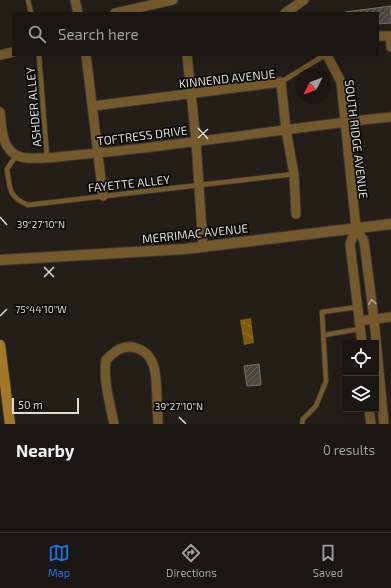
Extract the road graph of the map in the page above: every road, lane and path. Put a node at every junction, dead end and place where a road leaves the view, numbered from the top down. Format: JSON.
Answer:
{"nodes":[{"id":1,"x":28,"y":0,"type":"edge"},
{"id":2,"x":75,"y":0,"type":"edge"},
{"id":3,"x":173,"y":0,"type":"edge"},
{"id":4,"x":299,"y":5,"type":"edge"},
{"id":5,"x":31,"y":12,"type":"edge"},
{"id":6,"x":78,"y":12,"type":"edge"},
{"id":7,"x":119,"y":12,"type":"edge"},
{"id":8,"x":287,"y":12,"type":"edge"},
{"id":9,"x":379,"y":36,"type":"edge"},
{"id":10,"x":391,"y":36,"type":"edge"},
{"id":11,"x":391,"y":47,"type":"edge"},
{"id":12,"x":12,"y":52,"type":"edge"},
{"id":13,"x":0,"y":55,"type":"edge"},
{"id":14,"x":39,"y":56,"type":"edge"},
{"id":15,"x":86,"y":56,"type":"edge"},
{"id":16,"x":187,"y":56,"type":"edge"},
{"id":17,"x":324,"y":56,"type":"edge"},
{"id":18,"x":327,"y":56,"type":"edge"},
{"id":19,"x":281,"y":82,"type":"junction"},
{"id":20,"x":191,"y":94,"type":"junction"},
{"id":21,"x":93,"y":106,"type":"junction"},
{"id":22,"x":0,"y":112,"type":"edge"},
{"id":23,"x":391,"y":117,"type":"edge"},
{"id":24,"x":345,"y":122,"type":"junction"},
{"id":25,"x":286,"y":130,"type":"junction"},
{"id":26,"x":196,"y":141,"type":"junction"},
{"id":27,"x":98,"y":153,"type":"junction"},
{"id":28,"x":16,"y":156,"type":"junction"},
{"id":29,"x":47,"y":157,"type":"junction"},
{"id":30,"x":294,"y":174,"type":"junction"},
{"id":31,"x":199,"y":186,"type":"junction"},
{"id":32,"x":103,"y":196,"type":"junction"},
{"id":33,"x":296,"y":214,"type":"dead end"},
{"id":34,"x":391,"y":224,"type":"edge"},
{"id":35,"x":356,"y":228,"type":"junction"},
{"id":36,"x":203,"y":247,"type":"junction"},
{"id":37,"x":0,"y":260,"type":"edge"},
{"id":38,"x":358,"y":307,"type":"junction"},
{"id":39,"x":391,"y":317,"type":"edge"},
{"id":40,"x":374,"y":319,"type":"junction"},
{"id":41,"x":360,"y":325,"type":"junction"},
{"id":42,"x":324,"y":335,"type":"junction"},
{"id":43,"x":362,"y":340,"type":"edge"},
{"id":44,"x":0,"y":345,"type":"edge"},
{"id":45,"x":369,"y":412,"type":"edge"},
{"id":46,"x":10,"y":424,"type":"edge"},
{"id":47,"x":114,"y":424,"type":"edge"},
{"id":48,"x":158,"y":424,"type":"edge"},
{"id":49,"x":302,"y":424,"type":"edge"},
{"id":50,"x":371,"y":424,"type":"edge"},
{"id":51,"x":384,"y":424,"type":"edge"}],
"edges":[{"from":1,"to":5,"type":"lane"},
{"from":2,"to":6,"type":"street"},
{"from":3,"to":7,"type":"street"},
{"from":4,"to":8,"type":"street"},
{"from":9,"to":10,"type":"street"},
{"from":10,"to":11,"type":"street"},
{"from":12,"to":13,"type":"street"},
{"from":14,"to":29,"type":"lane","name":"ASHDER ALLEY"},
{"from":15,"to":21,"type":"street"},
{"from":16,"to":20,"type":"street"},
{"from":17,"to":19,"type":"lane"},
{"from":18,"to":24,"type":"street","name":"SOUTH RIDGE AVENUE"},
{"from":19,"to":20,"type":"street","name":"KINNEND AVENUE"},
{"from":19,"to":25,"type":"street","name":"KINNEND AVENUE"},
{"from":20,"to":21,"type":"street","name":"KINNEND AVENUE"},
{"from":20,"to":26,"type":"street"},
{"from":21,"to":27,"type":"street"},
{"from":22,"to":28,"type":"street"},
{"from":23,"to":24,"type":"street","name":"TOFTRESS DRIVE"},
{"from":24,"to":25,"type":"street","name":"TOFTRESS DRIVE"},
{"from":24,"to":35,"type":"street","name":"SOUTH RIDGE AVENUE"},
{"from":25,"to":26,"type":"street","name":"TOFTRESS DRIVE"},
{"from":25,"to":30,"type":"street","name":"KINNEND AVENUE"},
{"from":26,"to":27,"type":"street","name":"TOFTRESS DRIVE"},
{"from":26,"to":31,"type":"street"},
{"from":27,"to":29,"type":"street","name":"TOFTRESS DRIVE"},
{"from":27,"to":32,"type":"street"},
{"from":28,"to":29,"type":"street","name":"TOFTRESS DRIVE"},
{"from":28,"to":32,"type":"lane","name":"FAYETTE ALLEY"},
{"from":30,"to":31,"type":"lane","name":"FAYETTE ALLEY"},
{"from":30,"to":33,"type":"street","name":"KINNEND AVENUE"},
{"from":31,"to":32,"type":"lane","name":"FAYETTE ALLEY"},
{"from":31,"to":36,"type":"street"},
{"from":34,"to":35,"type":"street","name":"MERRIMAC AVENUE"},
{"from":35,"to":36,"type":"street","name":"MERRIMAC AVENUE"},
{"from":35,"to":38,"type":"street"},
{"from":40,"to":35,"type":"street","one_way":true},
{"from":36,"to":37,"type":"street","name":"MERRIMAC AVENUE"},
{"from":38,"to":41,"type":"street"},
{"from":38,"to":42,"type":"lane"},
{"from":39,"to":40,"type":"street"},
{"from":40,"to":41,"type":"street"},
{"from":40,"to":51,"type":"street"},
{"from":41,"to":42,"type":"lane"},
{"from":41,"to":43,"type":"street"},
{"from":42,"to":49,"type":"lane"},
{"from":44,"to":46,"type":"main road"},
{"from":45,"to":50,"type":"street"},
{"from":47,"to":48,"type":"street"}]}
